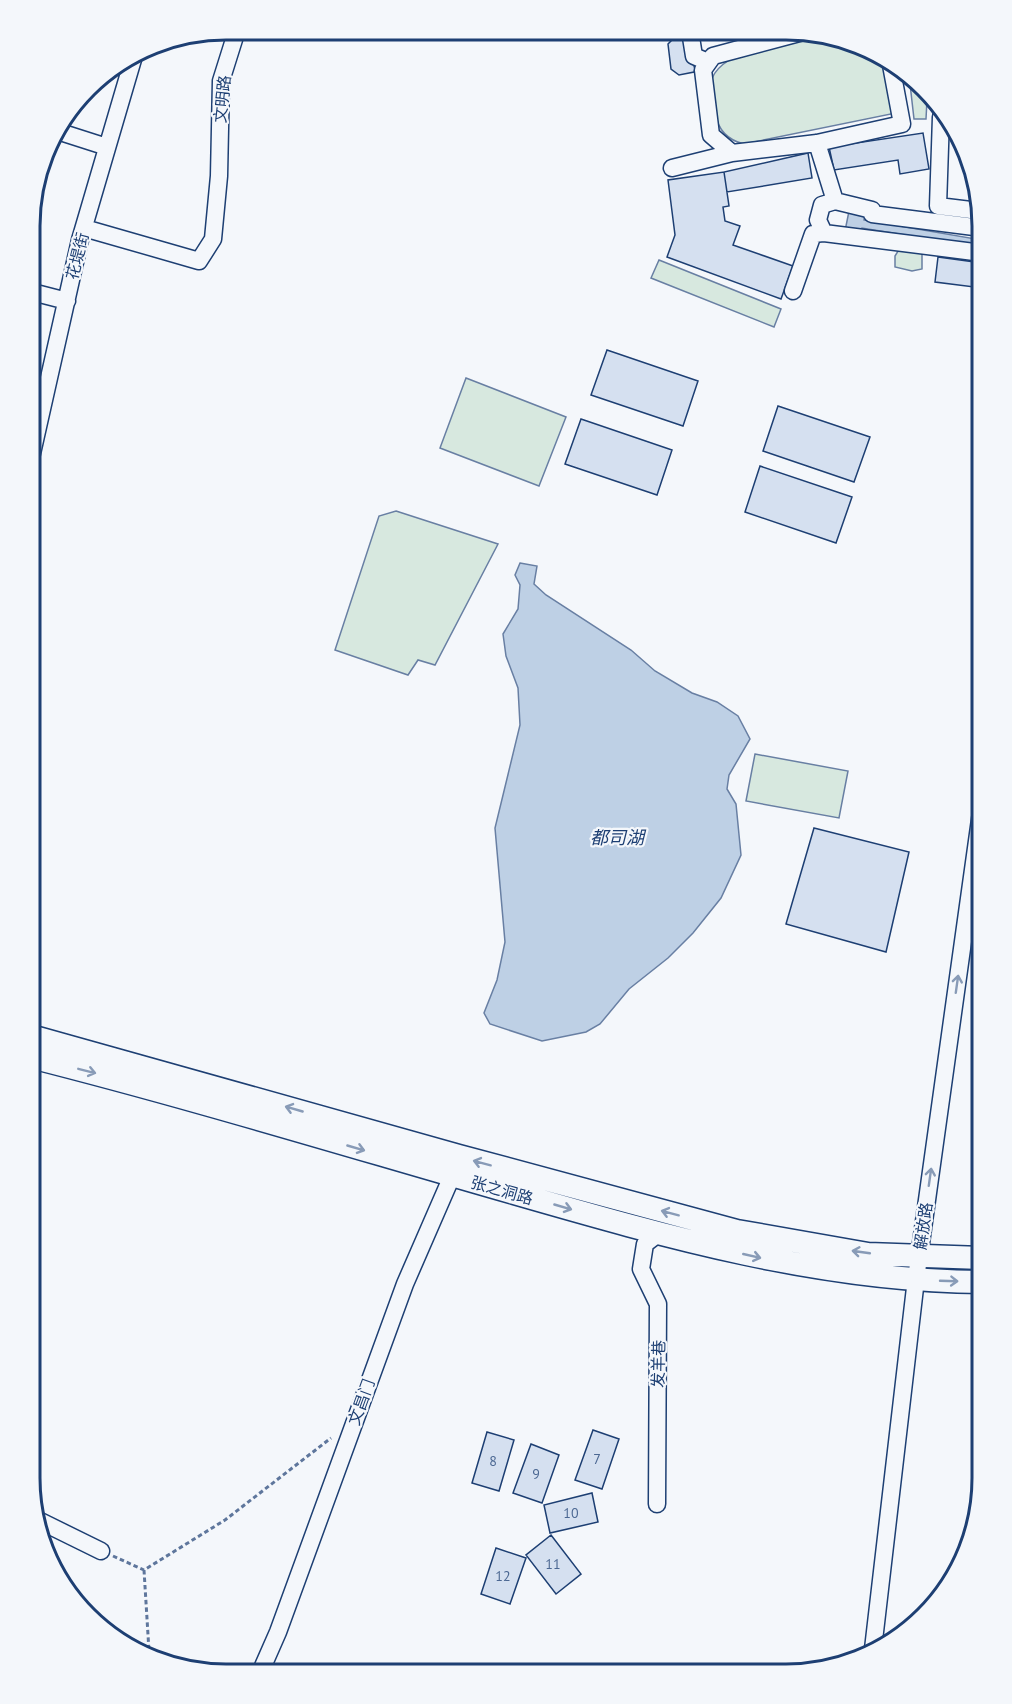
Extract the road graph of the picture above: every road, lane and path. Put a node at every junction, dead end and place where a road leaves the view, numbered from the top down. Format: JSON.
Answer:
{"nodes":[{"id":1,"x":234,"y":40,"type":"edge"},
{"id":2,"x":691,"y":40,"type":"edge"},
{"id":3,"x":773,"y":40,"type":"edge"},
{"id":4,"x":708,"y":62,"type":"junction"},
{"id":5,"x":131,"y":67,"type":"edge"},
{"id":6,"x":893,"y":75,"type":"edge"},
{"id":7,"x":941,"y":125,"type":"edge"},
{"id":8,"x":66,"y":134,"type":"edge"},
{"id":9,"x":817,"y":143,"type":"junction"},
{"id":10,"x":107,"y":147,"type":"junction"},
{"id":11,"x":732,"y":153,"type":"junction"},
{"id":12,"x":672,"y":168,"type":"dead end"},
{"id":13,"x":836,"y":201,"type":"junction"},
{"id":14,"x":971,"y":210,"type":"edge"},
{"id":15,"x":972,"y":227,"type":"edge"},
{"id":16,"x":84,"y":228,"type":"junction"},
{"id":17,"x":824,"y":233,"type":"junction"},
{"id":18,"x":972,"y":252,"type":"edge"},
{"id":19,"x":793,"y":291,"type":"dead end"},
{"id":20,"x":40,"y":294,"type":"edge"},
{"id":21,"x":67,"y":302,"type":"junction"},
{"id":22,"x":40,"y":419,"type":"edge"},
{"id":23,"x":971,"y":880,"type":"edge"},
{"id":24,"x":40,"y":1039,"type":"edge"},
{"id":25,"x":40,"y":1060,"type":"edge"},
{"id":26,"x":452,"y":1176,"type":"junction"},
{"id":27,"x":658,"y":1234,"type":"junction"},
{"id":28,"x":919,"y":1256,"type":"junction"},
{"id":29,"x":971,"y":1258,"type":"edge"},
{"id":30,"x":916,"y":1279,"type":"junction"},
{"id":31,"x":971,"y":1282,"type":"edge"},
{"id":32,"x":357,"y":1414,"type":"junction"},
{"id":33,"x":657,"y":1504,"type":"dead end"},
{"id":34,"x":47,"y":1524,"type":"edge"},
{"id":35,"x":101,"y":1551,"type":"joint"},
{"id":36,"x":144,"y":1570,"type":"junction"},
{"id":37,"x":874,"y":1641,"type":"edge"},
{"id":38,"x":150,"y":1646,"type":"edge"},
{"id":39,"x":264,"y":1664,"type":"edge"}],
"edges":[{"from":1,"to":16,"type":"street","name":"文明路"},
{"from":2,"to":4,"type":"street"},
{"from":3,"to":4,"type":"street"},
{"from":4,"to":11,"type":"street"},
{"from":5,"to":10,"type":"street","name":"花堤街"},
{"from":6,"to":9,"type":"street"},
{"from":7,"to":14,"type":"street"},
{"from":8,"to":10,"type":"street"},
{"from":9,"to":11,"type":"street"},
{"from":9,"to":13,"type":"street"},
{"from":10,"to":16,"type":"street","name":"花堤街"},
{"from":11,"to":12,"type":"street"},
{"from":13,"to":15,"type":"street"},
{"from":13,"to":17,"type":"street"},
{"from":16,"to":21,"type":"street","name":"花堤街"},
{"from":17,"to":18,"type":"street"},
{"from":17,"to":19,"type":"street"},
{"from":20,"to":21,"type":"street"},
{"from":21,"to":22,"type":"street","name":"花堤街"},
{"from":28,"to":23,"type":"street","name":"解放路","one_way":true},
{"from":28,"to":24,"type":"main road","name":"张之洞路","one_way":true},
{"from":25,"to":26,"type":"main road","name":"张之洞路","one_way":true},
{"from":26,"to":27,"type":"main road","name":"张之洞路","one_way":true},
{"from":26,"to":32,"type":"street","name":"文昌门"},
{"from":27,"to":30,"type":"main road","name":"张之洞路","one_way":true},
{"from":27,"to":33,"type":"street","name":"发羊巷"},
{"from":28,"to":29,"type":"main road","name":"张之洞路"},
{"from":28,"to":30,"type":"street","name":"解放路"},
{"from":30,"to":31,"type":"main road","name":"张之洞路","one_way":true},
{"from":30,"to":37,"type":"street","name":"解放路"},
{"from":32,"to":36,"type":"path"},
{"from":32,"to":39,"type":"street","name":"文昌门"},
{"from":34,"to":35,"type":"street"},
{"from":35,"to":36,"type":"path"},
{"from":36,"to":38,"type":"path"}]}
